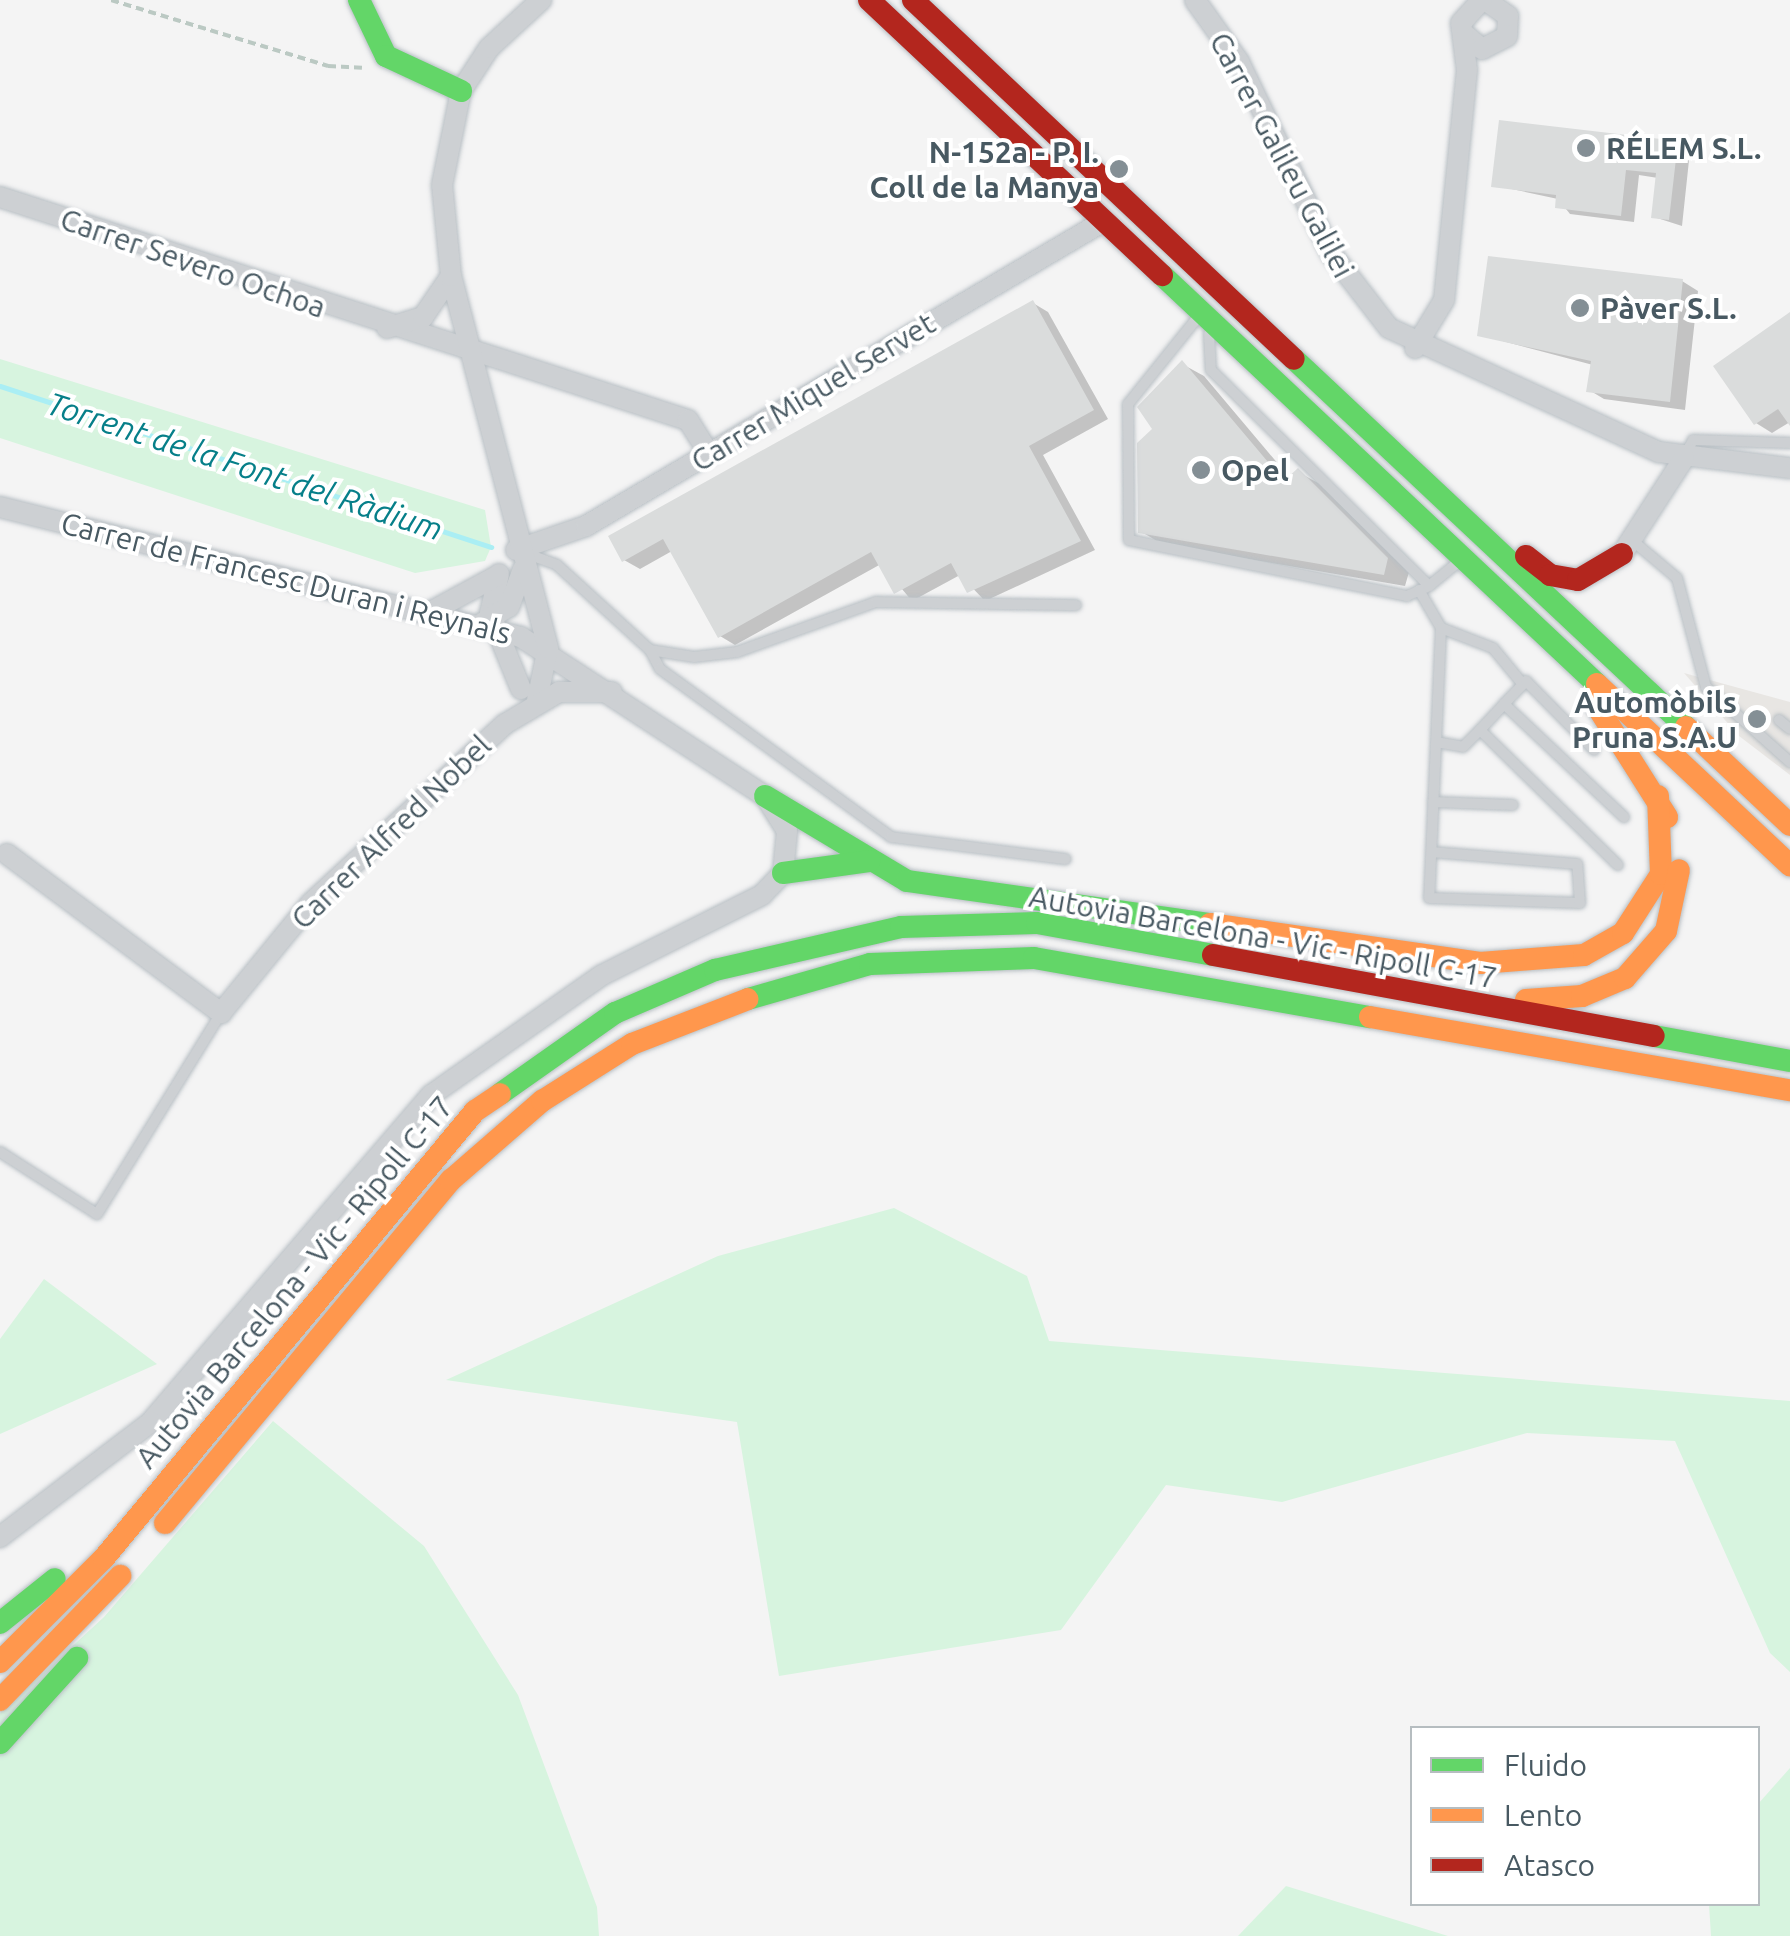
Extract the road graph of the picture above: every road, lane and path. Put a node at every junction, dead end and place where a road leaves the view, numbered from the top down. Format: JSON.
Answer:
{"nodes":[{"id":1,"x":112,"y":0,"type":"edge"},
{"id":2,"x":358,"y":0,"type":"edge"},
{"id":3,"x":542,"y":0,"type":"edge"},
{"id":4,"x":869,"y":0,"type":"edge"},
{"id":5,"x":913,"y":0,"type":"edge"},
{"id":6,"x":1196,"y":0,"type":"edge"},
{"id":7,"x":1484,"y":0,"type":"edge"},
{"id":8,"x":1462,"y":33,"type":"junction"},
{"id":9,"x":1491,"y":48,"type":"junction"},
{"id":10,"x":386,"y":56,"type":"junction"},
{"id":11,"x":1467,"y":70,"type":"junction"},
{"id":12,"x":461,"y":91,"type":"junction"},
{"id":13,"x":0,"y":197,"type":"edge"},
{"id":14,"x":1104,"y":221,"type":"junction"},
{"id":15,"x":450,"y":276,"type":"junction"},
{"id":16,"x":1205,"y":315,"type":"junction"},
{"id":17,"x":386,"y":328,"type":"junction"},
{"id":18,"x":1416,"y":348,"type":"junction"},
{"id":19,"x":472,"y":355,"type":"junction"},
{"id":20,"x":1368,"y":429,"type":"junction"},
{"id":21,"x":1790,"y":443,"type":"edge"},
{"id":22,"x":709,"y":453,"type":"junction"},
{"id":23,"x":1684,"y":458,"type":"junction"},
{"id":24,"x":1790,"y":468,"type":"edge"},
{"id":25,"x":0,"y":507,"type":"edge"},
{"id":26,"x":1430,"y":525,"type":"junction"},
{"id":27,"x":1628,"y":547,"type":"junction"},
{"id":28,"x":520,"y":559,"type":"junction"},
{"id":29,"x":1461,"y":567,"type":"junction"},
{"id":30,"x":499,"y":574,"type":"junction"},
{"id":31,"x":1578,"y":580,"type":"junction"},
{"id":32,"x":1424,"y":588,"type":"junction"},
{"id":33,"x":1602,"y":604,"type":"junction"},
{"id":34,"x":1076,"y":605,"type":"dead end"},
{"id":35,"x":427,"y":612,"type":"junction"},
{"id":36,"x":488,"y":624,"type":"junction"},
{"id":37,"x":1440,"y":628,"type":"junction"},
{"id":38,"x":548,"y":648,"type":"junction"},
{"id":39,"x":650,"y":650,"type":"junction"},
{"id":40,"x":1521,"y":682,"type":"junction"},
{"id":41,"x":619,"y":693,"type":"junction"},
{"id":42,"x":529,"y":695,"type":"junction"},
{"id":43,"x":1504,"y":704,"type":"junction"},
{"id":44,"x":1480,"y":730,"type":"junction"},
{"id":45,"x":1436,"y":742,"type":"junction"},
{"id":46,"x":1594,"y":750,"type":"dead end"},
{"id":47,"x":1790,"y":762,"type":"edge"},
{"id":48,"x":1754,"y":792,"type":"junction"},
{"id":49,"x":765,"y":796,"type":"junction"},
{"id":50,"x":1658,"y":796,"type":"junction"},
{"id":51,"x":1433,"y":802,"type":"junction"},
{"id":52,"x":1514,"y":805,"type":"dead end"},
{"id":53,"x":1624,"y":817,"type":"dead end"},
{"id":54,"x":1782,"y":817,"type":"edge"},
{"id":55,"x":1790,"y":836,"type":"edge"},
{"id":56,"x":1431,"y":852,"type":"junction"},
{"id":57,"x":7,"y":854,"type":"dead end"},
{"id":58,"x":1066,"y":859,"type":"dead end"},
{"id":59,"x":869,"y":861,"type":"junction"},
{"id":60,"x":1618,"y":865,"type":"dead end"},
{"id":61,"x":1790,"y":865,"type":"edge"},
{"id":62,"x":783,"y":873,"type":"junction"},
{"id":63,"x":1449,"y":998,"type":"junction"},
{"id":64,"x":221,"y":1013,"type":"junction"},
{"id":65,"x":1580,"y":1057,"type":"junction"},
{"id":66,"x":1790,"y":1060,"type":"edge"},
{"id":67,"x":1790,"y":1090,"type":"edge"},
{"id":68,"x":1790,"y":1113,"type":"edge"},
{"id":69,"x":0,"y":1152,"type":"edge"},
{"id":70,"x":339,"y":1268,"type":"junction"},
{"id":71,"x":0,"y":1537,"type":"edge"},
{"id":72,"x":140,"y":1564,"type":"dead end"},
{"id":73,"x":0,"y":1622,"type":"edge"},
{"id":74,"x":0,"y":1662,"type":"edge"},
{"id":75,"x":0,"y":1700,"type":"edge"},
{"id":76,"x":0,"y":1743,"type":"edge"}],
"edges":[{"from":1,"to":10,"type":"path"},
{"from":2,"to":10,"type":"highway"},
{"from":3,"to":12,"type":"street"},
{"from":4,"to":14,"type":"highway"},
{"from":5,"to":20,"type":"highway"},
{"from":6,"to":18,"type":"street","name":"Carrer Galileu Galilei"},
{"from":7,"to":8,"type":"street"},
{"from":7,"to":9,"type":"street"},
{"from":8,"to":9,"type":"street"},
{"from":8,"to":11,"type":"street"},
{"from":9,"to":11,"type":"street"},
{"from":10,"to":12,"type":"highway"},
{"from":11,"to":18,"type":"street"},
{"from":12,"to":15,"type":"street"},
{"from":13,"to":17,"type":"street","name":"Carrer Severo Ochoa"},
{"from":14,"to":16,"type":"highway"},
{"from":14,"to":22,"type":"street","name":"Carrer Miquel Servet"},
{"from":15,"to":17,"type":"street"},
{"from":15,"to":19,"type":"street"},
{"from":16,"to":26,"type":"highway"},
{"from":16,"to":32,"type":"lane"},
{"from":16,"to":32,"type":"lane"},
{"from":17,"to":19,"type":"street","name":"Carrer Severo Ochoa"},
{"from":18,"to":23,"type":"street","name":"Carrer Galileu Galilei"},
{"from":19,"to":22,"type":"street","name":"Carrer Severo Ochoa"},
{"from":19,"to":28,"type":"street"},
{"from":20,"to":31,"type":"highway"},
{"from":20,"to":48,"type":"highway"},
{"from":21,"to":23,"type":"lane"},
{"from":22,"to":28,"type":"street","name":"Carrer Miquel Servet"},
{"from":23,"to":24,"type":"street","name":"Carrer Galileu Galilei"},
{"from":23,"to":27,"type":"street"},
{"from":25,"to":35,"type":"street","name":"Carrer de Francesc Duran i Reynals"},
{"from":26,"to":29,"type":"highway"},
{"from":26,"to":61,"type":"highway"},
{"from":27,"to":31,"type":"highway"},
{"from":27,"to":33,"type":"highway"},
{"from":27,"to":47,"type":"lane"},
{"from":28,"to":30,"type":"street"},
{"from":28,"to":36,"type":"street"},
{"from":28,"to":38,"type":"street"},
{"from":28,"to":39,"type":"lane"},
{"from":29,"to":32,"type":"lane"},
{"from":29,"to":50,"type":"highway"},
{"from":30,"to":35,"type":"street"},
{"from":30,"to":36,"type":"street"},
{"from":31,"to":33,"type":"highway"},
{"from":32,"to":37,"type":"lane"},
{"from":33,"to":48,"type":"highway"},
{"from":34,"to":39,"type":"lane"},
{"from":35,"to":36,"type":"street","name":"Carrer de Francesc Duran i Reynals"},
{"from":36,"to":38,"type":"street","name":"Carrer de Francesc Duran i Reynals"},
{"from":36,"to":42,"type":"street"},
{"from":37,"to":40,"type":"lane"},
{"from":37,"to":45,"type":"lane"},
{"from":38,"to":41,"type":"street","name":"Carrer de Francesc Duran i Reynals"},
{"from":38,"to":42,"type":"street","name":"Carrer Alfred Nobel"},
{"from":39,"to":58,"type":"lane"},
{"from":40,"to":43,"type":"lane"},
{"from":40,"to":46,"type":"lane"},
{"from":41,"to":42,"type":"street"},
{"from":41,"to":49,"type":"street","name":"Carrer de Francesc Duran i Reynals"},
{"from":42,"to":64,"type":"street","name":"Carrer Alfred Nobel"},
{"from":43,"to":44,"type":"lane"},
{"from":43,"to":53,"type":"lane"},
{"from":44,"to":45,"type":"lane"},
{"from":44,"to":60,"type":"lane"},
{"from":45,"to":51,"type":"lane"},
{"from":48,"to":54,"type":"highway"},
{"from":49,"to":59,"type":"highway"},
{"from":49,"to":62,"type":"street"},
{"from":50,"to":59,"type":"highway"},
{"from":50,"to":63,"type":"highway"},
{"from":51,"to":52,"type":"lane"},
{"from":51,"to":56,"type":"lane"},
{"from":54,"to":55,"type":"highway"},
{"from":56,"to":56,"type":"lane"},
{"from":57,"to":64,"type":"street"},
{"from":59,"to":62,"type":"highway"},
{"from":62,"to":71,"type":"street"},
{"from":63,"to":66,"type":"highway","name":"Autovia Barcelona - Vic - Ripoll C-17"},
{"from":63,"to":70,"type":"highway","name":"Autovia Barcelona - Vic - Ripoll C-17"},
{"from":64,"to":69,"type":"lane"},
{"from":65,"to":67,"type":"highway","name":"Autovia Barcelona - Vic - Ripoll C-17"},
{"from":65,"to":68,"type":"highway"},
{"from":65,"to":75,"type":"highway","name":"Autovia Barcelona - Vic - Ripoll C-17"},
{"from":70,"to":73,"type":"highway"},
{"from":70,"to":74,"type":"highway","name":"Autovia Barcelona - Vic - Ripoll C-17"},
{"from":72,"to":76,"type":"highway"}]}
